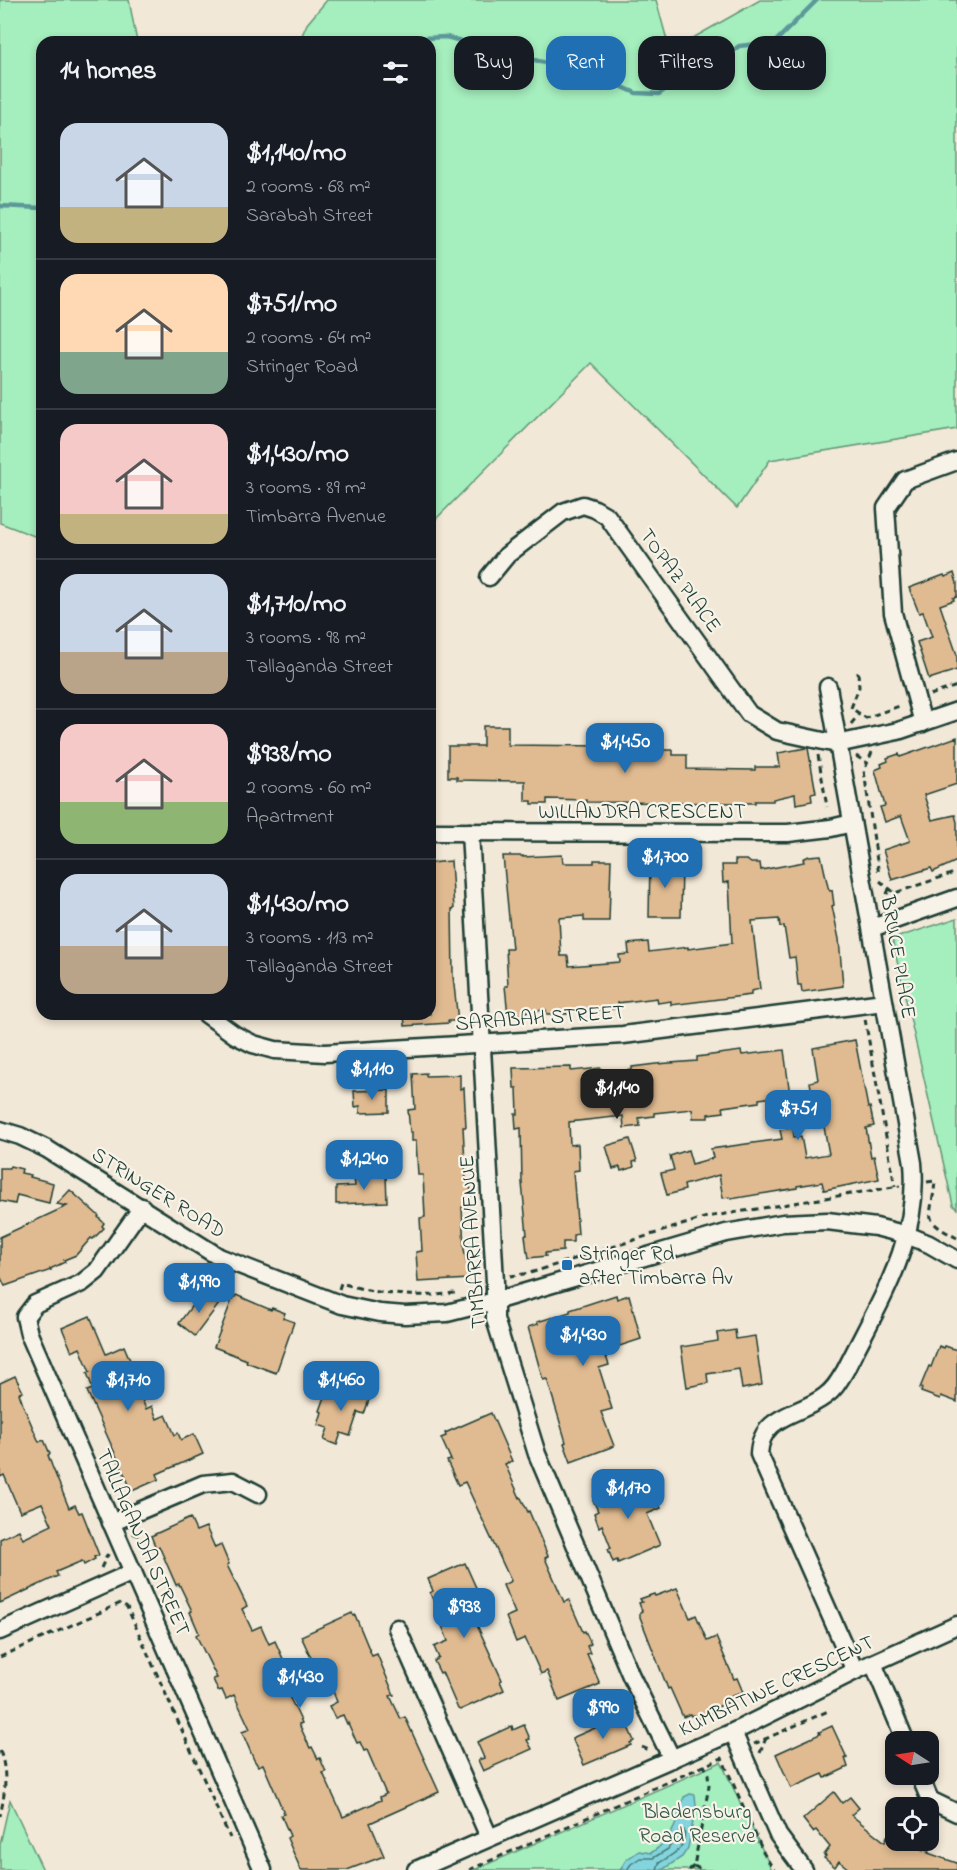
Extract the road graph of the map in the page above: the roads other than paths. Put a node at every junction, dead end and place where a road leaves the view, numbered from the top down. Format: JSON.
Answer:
{"nodes":[{"id":1,"x":957,"y":461,"type":"edge"},
{"id":2,"x":489,"y":577,"type":"dead end"},
{"id":3,"x":828,"y":687,"type":"dead end"},
{"id":4,"x":957,"y":711,"type":"edge"},
{"id":5,"x":922,"y":723,"type":"junction"},
{"id":6,"x":837,"y":744,"type":"junction"},
{"id":7,"x":852,"y":823,"type":"junction"},
{"id":8,"x":436,"y":832,"type":"edge"},
{"id":9,"x":470,"y":832,"type":"junction"},
{"id":10,"x":957,"y":898,"type":"edge"},
{"id":11,"x":872,"y":928,"type":"junction"},
{"id":12,"x":884,"y":1002,"type":"junction"},
{"id":13,"x":214,"y":1020,"type":"edge"},
{"id":14,"x":483,"y":1043,"type":"junction"},
{"id":15,"x":0,"y":1130,"type":"edge"},
{"id":16,"x":142,"y":1207,"type":"junction"},
{"id":17,"x":907,"y":1235,"type":"junction"},
{"id":18,"x":957,"y":1260,"type":"edge"},
{"id":19,"x":495,"y":1301,"type":"junction"},
{"id":20,"x":258,"y":1494,"type":"dead end"},
{"id":21,"x":111,"y":1523,"type":"junction"},
{"id":22,"x":133,"y":1572,"type":"junction"},
{"id":23,"x":957,"y":1625,"type":"edge"},
{"id":24,"x":397,"y":1628,"type":"dead end"},
{"id":25,"x":0,"y":1630,"type":"edge"},
{"id":26,"x":873,"y":1663,"type":"junction"},
{"id":27,"x":855,"y":1671,"type":"junction"},
{"id":28,"x":901,"y":1731,"type":"edge"},
{"id":29,"x":733,"y":1732,"type":"junction"},
{"id":30,"x":672,"y":1759,"type":"junction"},
{"id":31,"x":924,"y":1785,"type":"edge"},
{"id":32,"x":957,"y":1814,"type":"edge"},
{"id":33,"x":489,"y":1837,"type":"junction"},
{"id":34,"x":263,"y":1870,"type":"edge"},
{"id":35,"x":416,"y":1870,"type":"edge"},
{"id":36,"x":804,"y":1870,"type":"edge"}],
"edges":[{"from":1,"to":5,"type":"street"},
{"from":2,"to":6,"type":"street","name":"TOPAZ PLACE"},
{"from":3,"to":6,"type":"street","name":"BRUCE PLACE"},
{"from":4,"to":5,"type":"street"},
{"from":5,"to":6,"type":"street"},
{"from":6,"to":7,"type":"street","name":"BRUCE PLACE"},
{"from":7,"to":9,"type":"street","name":"WILLANDRA CRESCENT"},
{"from":7,"to":11,"type":"street","name":"BRUCE PLACE"},
{"from":8,"to":9,"type":"street","name":"WILLANDRA CRESCENT"},
{"from":9,"to":14,"type":"street","name":"TIMBARRA AVENUE"},
{"from":10,"to":11,"type":"street"},
{"from":11,"to":12,"type":"street","name":"BRUCE PLACE"},
{"from":12,"to":14,"type":"street","name":"SARABAH STREET"},
{"from":12,"to":17,"type":"street","name":"BRUCE PLACE"},
{"from":13,"to":14,"type":"street","name":"SARABAH STREET"},
{"from":14,"to":19,"type":"street","name":"TIMBARRA AVENUE"},
{"from":15,"to":16,"type":"street","name":"STRINGER ROAD"},
{"from":16,"to":19,"type":"street","name":"STRINGER ROAD"},
{"from":16,"to":21,"type":"street","name":"TALLAGANDA STREET"},
{"from":17,"to":18,"type":"street","name":"STRINGER ROAD"},
{"from":17,"to":19,"type":"street","name":"STRINGER ROAD"},
{"from":17,"to":27,"type":"street","name":"BRUCE PLACE"},
{"from":19,"to":30,"type":"street","name":"TIMBARRA AVENUE"},
{"from":20,"to":21,"type":"street"},
{"from":21,"to":22,"type":"street","name":"TALLAGANDA STREET"},
{"from":22,"to":25,"type":"street"},
{"from":22,"to":34,"type":"street","name":"TALLAGANDA STREET"},
{"from":23,"to":26,"type":"street","name":"KUMBATINE CRESCENT"},
{"from":24,"to":33,"type":"street"},
{"from":26,"to":27,"type":"street","name":"KUMBATINE CRESCENT"},
{"from":26,"to":28,"type":"street"},
{"from":27,"to":29,"type":"street","name":"KUMBATINE CRESCENT"},
{"from":29,"to":30,"type":"street","name":"KUMBATINE CRESCENT"},
{"from":29,"to":36,"type":"street"},
{"from":30,"to":33,"type":"street","name":"KUMBATINE CRESCENT"},
{"from":31,"to":32,"type":"street"},
{"from":33,"to":35,"type":"street","name":"KUMBATINE CRESCENT"}]}
